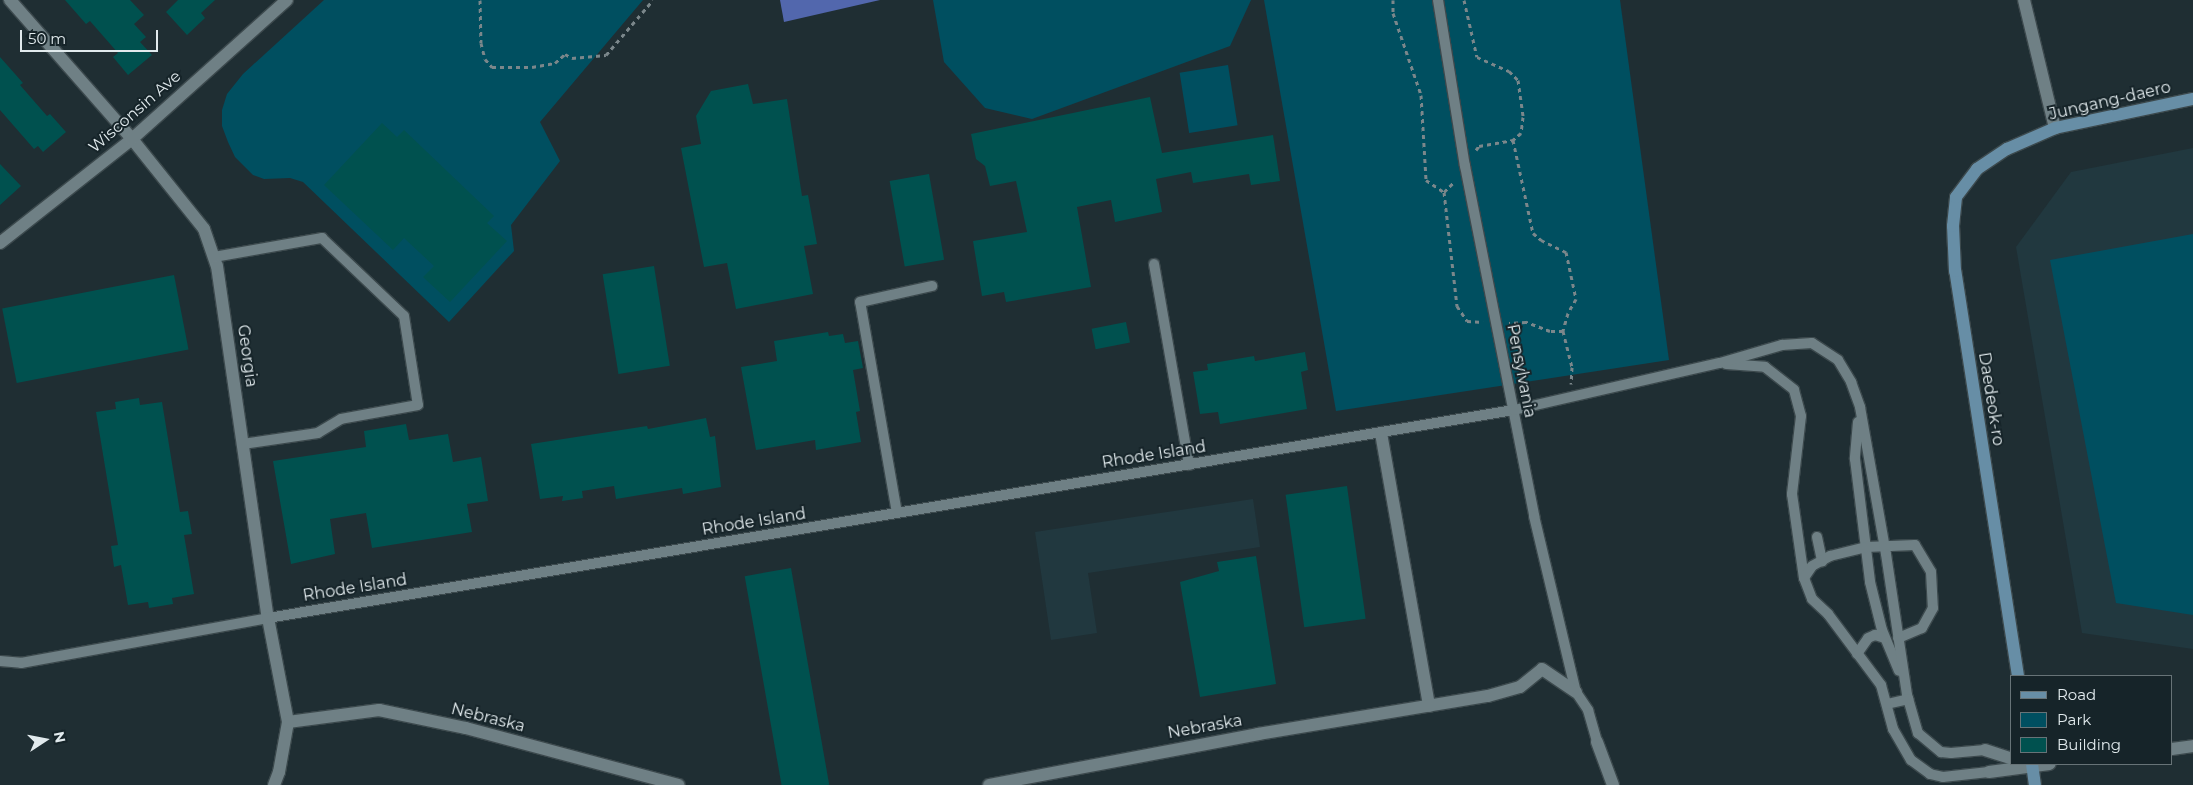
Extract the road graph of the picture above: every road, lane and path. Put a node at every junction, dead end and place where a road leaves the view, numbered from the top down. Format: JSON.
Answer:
{"nodes":[{"id":1,"x":10,"y":0,"type":"edge"},
{"id":2,"x":287,"y":0,"type":"edge"},
{"id":3,"x":480,"y":0,"type":"edge"},
{"id":4,"x":653,"y":0,"type":"edge"},
{"id":5,"x":1438,"y":0,"type":"edge"},
{"id":6,"x":2024,"y":0,"type":"edge"},
{"id":7,"x":2193,"y":99,"type":"edge"},
{"id":8,"x":2055,"y":128,"type":"junction"},
{"id":9,"x":132,"y":139,"type":"junction"},
{"id":10,"x":2007,"y":149,"type":"joint"},
{"id":11,"x":0,"y":243,"type":"edge"},
{"id":12,"x":214,"y":257,"type":"junction"},
{"id":13,"x":1154,"y":264,"type":"dead end"},
{"id":14,"x":932,"y":286,"type":"dead end"},
{"id":15,"x":1563,"y":331,"type":"dead end"},
{"id":16,"x":1720,"y":363,"type":"junction"},
{"id":17,"x":1570,"y":398,"type":"junction"},
{"id":18,"x":1860,"y":407,"type":"junction"},
{"id":19,"x":1514,"y":410,"type":"junction"},
{"id":20,"x":1381,"y":433,"type":"junction"},
{"id":21,"x":243,"y":444,"type":"junction"},
{"id":22,"x":1188,"y":465,"type":"junction"},
{"id":23,"x":897,"y":513,"type":"junction"},
{"id":24,"x":1817,"y":537,"type":"dead end"},
{"id":25,"x":1866,"y":546,"type":"junction"},
{"id":26,"x":1884,"y":546,"type":"junction"},
{"id":27,"x":1822,"y":561,"type":"junction"},
{"id":28,"x":1804,"y":578,"type":"junction"},
{"id":29,"x":268,"y":618,"type":"junction"},
{"id":30,"x":1885,"y":638,"type":"junction"},
{"id":31,"x":1898,"y":638,"type":"junction"},
{"id":32,"x":1858,"y":654,"type":"junction"},
{"id":33,"x":0,"y":661,"type":"edge"},
{"id":34,"x":2018,"y":675,"type":"edge"},
{"id":35,"x":1906,"y":686,"type":"junction"},
{"id":36,"x":1576,"y":692,"type":"junction"},
{"id":37,"x":1908,"y":699,"type":"junction"},
{"id":38,"x":1887,"y":704,"type":"junction"},
{"id":39,"x":1428,"y":706,"type":"junction"},
{"id":40,"x":288,"y":722,"type":"junction"},
{"id":41,"x":1597,"y":742,"type":"joint"},
{"id":42,"x":2193,"y":746,"type":"edge"},
{"id":43,"x":2173,"y":749,"type":"edge"},
{"id":44,"x":1985,"y":750,"type":"joint"},
{"id":45,"x":2010,"y":758,"type":"edge"},
{"id":46,"x":2025,"y":765,"type":"edge"},
{"id":47,"x":2030,"y":765,"type":"edge"},
{"id":48,"x":1989,"y":772,"type":"joint"},
{"id":49,"x":274,"y":785,"type":"edge"},
{"id":50,"x":678,"y":785,"type":"edge"},
{"id":51,"x":988,"y":785,"type":"edge"},
{"id":52,"x":1613,"y":785,"type":"edge"},
{"id":53,"x":2035,"y":785,"type":"edge"}],
"edges":[{"from":1,"to":9,"type":"street","name":"Georgia"},
{"from":2,"to":9,"type":"street","name":"Wisconsin Ave"},
{"from":3,"to":4,"type":"path"},
{"from":5,"to":19,"type":"lane","name":"Pensylvania"},
{"from":6,"to":8,"type":"street"},
{"from":7,"to":8,"type":"main road","name":"Jungang-daero"},
{"from":8,"to":10,"type":"main road","name":"Jungang-daero"},
{"from":9,"to":11,"type":"street","name":"Wisconsin Ave"},
{"from":9,"to":12,"type":"street","name":"Georgia"},
{"from":10,"to":34,"type":"main road","name":"Daedeok-ro"},
{"from":12,"to":21,"type":"street","name":"Georgia"},
{"from":12,"to":21,"type":"lane"},
{"from":13,"to":22,"type":"lane"},
{"from":14,"to":23,"type":"lane"},
{"from":15,"to":17,"type":"path"},
{"from":16,"to":17,"type":"lane","name":"Rhode Island"},
{"from":16,"to":18,"type":"lane","name":"Rhode Island"},
{"from":16,"to":28,"type":"lane"},
{"from":17,"to":19,"type":"lane","name":"Rhode Island"},
{"from":18,"to":25,"type":"lane"},
{"from":18,"to":26,"type":"lane","name":"Rhode Island"},
{"from":19,"to":20,"type":"lane","name":"Rhode Island"},
{"from":19,"to":36,"type":"lane","name":"Pensylvania"},
{"from":20,"to":22,"type":"lane","name":"Rhode Island"},
{"from":20,"to":39,"type":"street"},
{"from":21,"to":29,"type":"street","name":"Georgia"},
{"from":22,"to":23,"type":"lane","name":"Rhode Island"},
{"from":23,"to":29,"type":"lane","name":"Rhode Island"},
{"from":24,"to":27,"type":"lane"},
{"from":25,"to":26,"type":"lane"},
{"from":25,"to":27,"type":"lane"},
{"from":25,"to":30,"type":"lane"},
{"from":26,"to":31,"type":"lane","name":"Rhode Island"},
{"from":26,"to":31,"type":"lane"},
{"from":27,"to":28,"type":"lane"},
{"from":28,"to":32,"type":"lane"},
{"from":29,"to":33,"type":"lane","name":"Rhode Island"},
{"from":29,"to":40,"type":"street","name":"Georgia"},
{"from":30,"to":32,"type":"lane"},
{"from":30,"to":35,"type":"lane"},
{"from":31,"to":35,"type":"lane","name":"Rhode Island"},
{"from":32,"to":38,"type":"lane"},
{"from":35,"to":37,"type":"lane"},
{"from":36,"to":39,"type":"street","name":"Nebraska"},
{"from":36,"to":41,"type":"lane","name":"Pensylvania"},
{"from":37,"to":38,"type":"lane"},
{"from":37,"to":44,"type":"lane"},
{"from":38,"to":48,"type":"lane"},
{"from":39,"to":51,"type":"street","name":"Nebraska"},
{"from":40,"to":49,"type":"street","name":"Georgia"},
{"from":40,"to":50,"type":"street","name":"Nebraska"},
{"from":41,"to":52,"type":"street"},
{"from":42,"to":43,"type":"street"},
{"from":44,"to":45,"type":"street"},
{"from":46,"to":48,"type":"street"},
{"from":47,"to":53,"type":"main road"}]}
